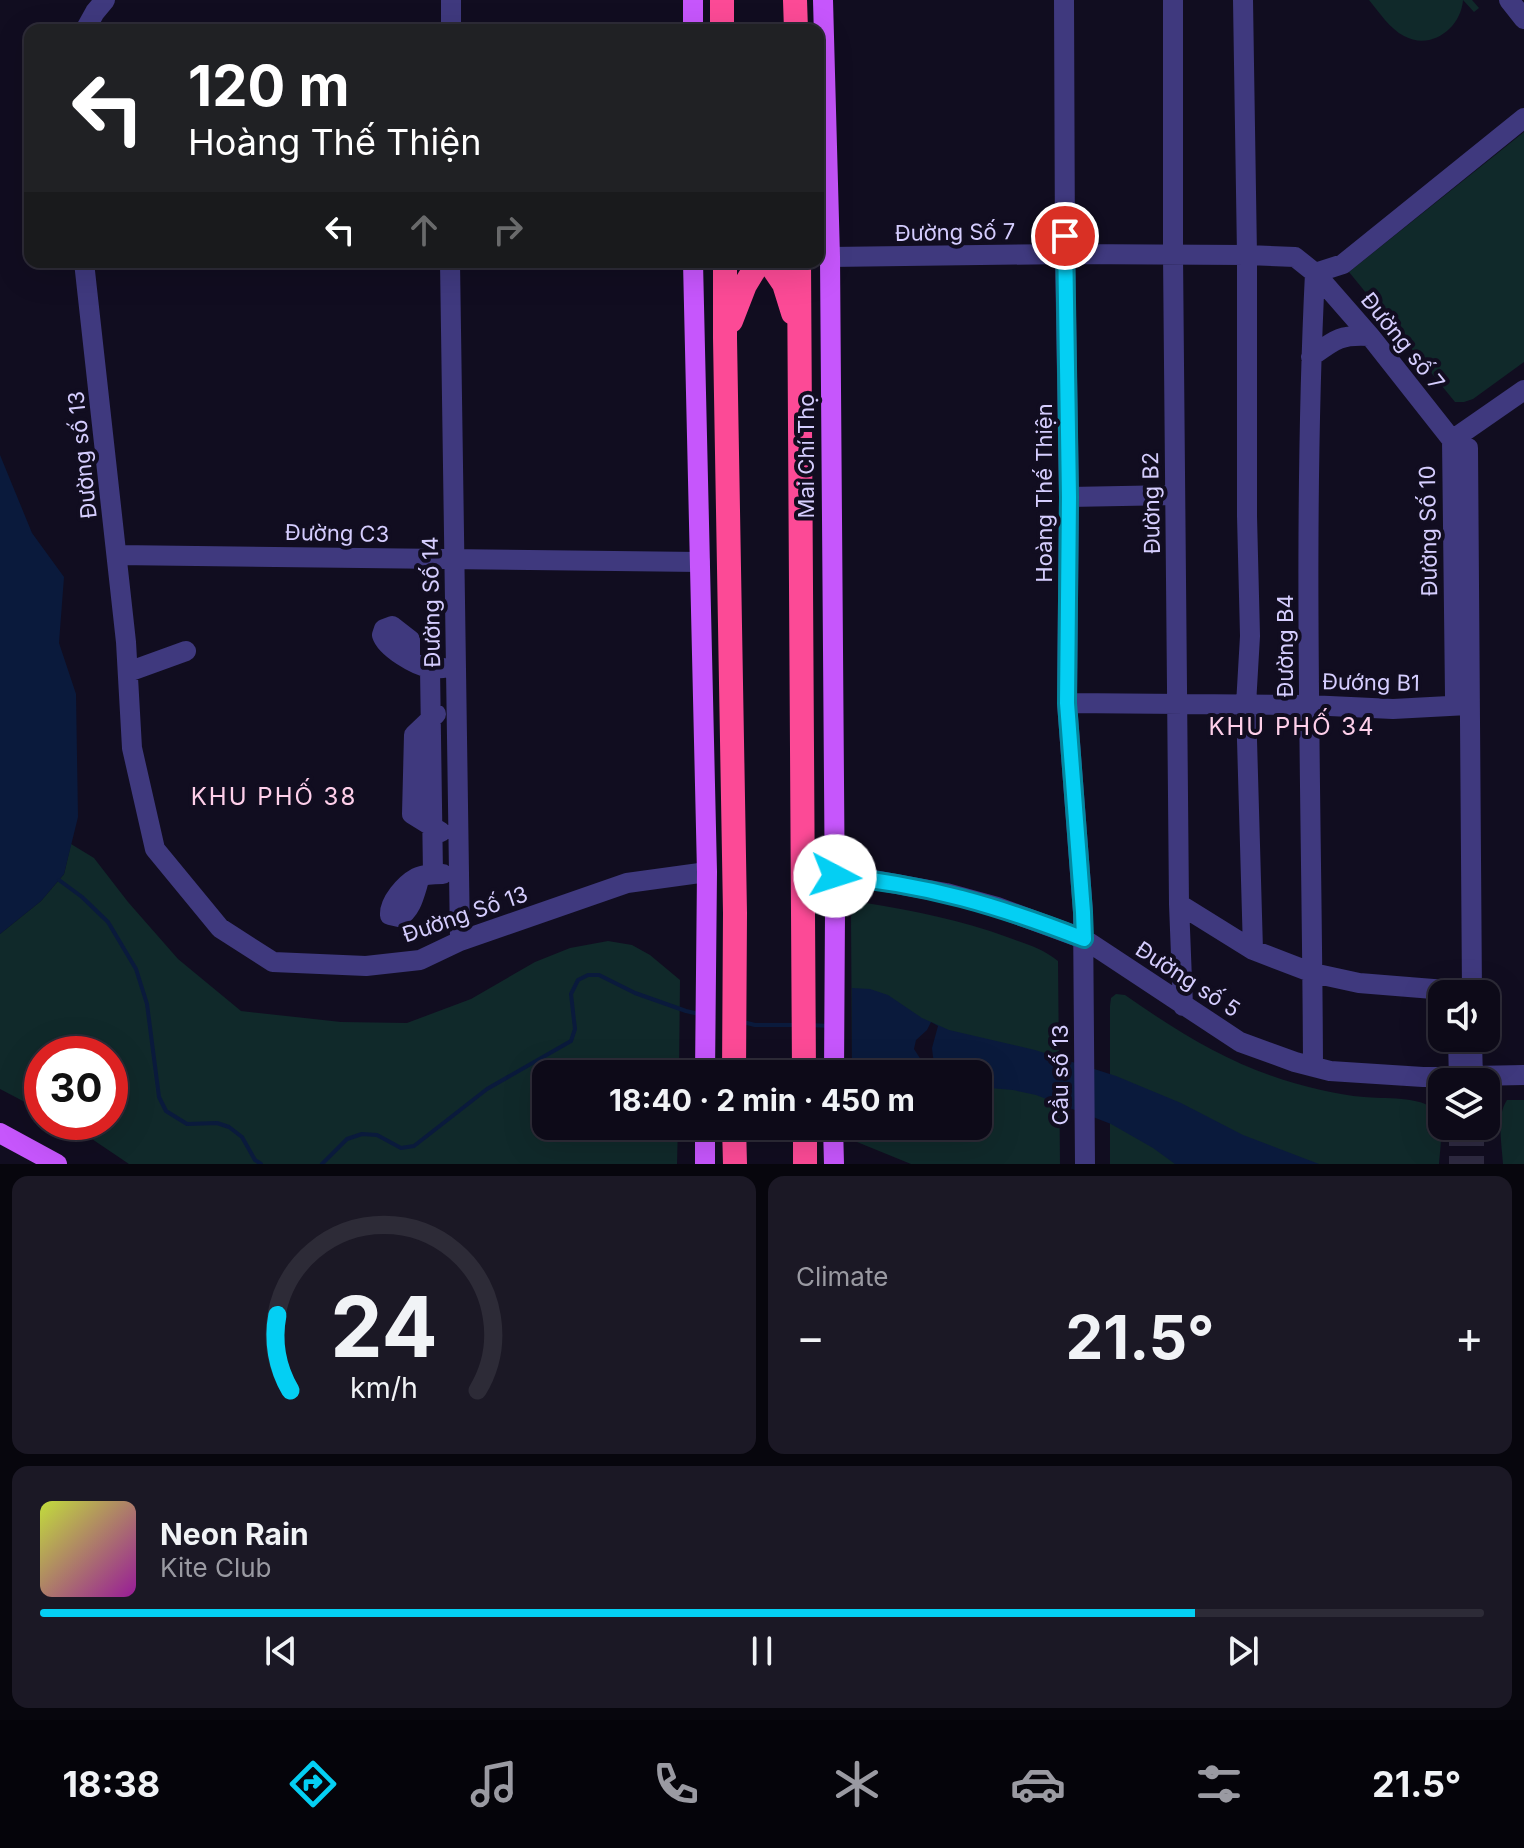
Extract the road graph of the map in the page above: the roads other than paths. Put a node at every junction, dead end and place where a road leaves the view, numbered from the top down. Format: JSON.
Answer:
{"nodes":[{"id":1,"x":105,"y":0,"type":"edge"},
{"id":2,"x":451,"y":0,"type":"edge"},
{"id":3,"x":693,"y":0,"type":"edge"},
{"id":4,"x":722,"y":0,"type":"edge"},
{"id":5,"x":795,"y":0,"type":"edge"},
{"id":6,"x":823,"y":0,"type":"edge"},
{"id":7,"x":1064,"y":0,"type":"edge"},
{"id":8,"x":1173,"y":0,"type":"edge"},
{"id":9,"x":1243,"y":0,"type":"edge"},
{"id":10,"x":1509,"y":0,"type":"edge"},
{"id":11,"x":1524,"y":19,"type":"edge"},
{"id":12,"x":88,"y":24,"type":"edge"},
{"id":13,"x":451,"y":24,"type":"edge"},
{"id":14,"x":693,"y":24,"type":"edge"},
{"id":15,"x":722,"y":24,"type":"edge"},
{"id":16,"x":796,"y":24,"type":"edge"},
{"id":17,"x":823,"y":24,"type":"edge"},
{"id":18,"x":1524,"y":118,"type":"edge"},
{"id":19,"x":1065,"y":254,"type":"junction"},
{"id":20,"x":1173,"y":255,"type":"junction"},
{"id":21,"x":1247,"y":255,"type":"junction"},
{"id":22,"x":824,"y":257,"type":"edge"},
{"id":23,"x":85,"y":268,"type":"edge"},
{"id":24,"x":450,"y":268,"type":"edge"},
{"id":25,"x":693,"y":268,"type":"edge"},
{"id":26,"x":725,"y":268,"type":"edge"},
{"id":27,"x":756,"y":268,"type":"edge"},
{"id":28,"x":773,"y":268,"type":"edge"},
{"id":29,"x":799,"y":268,"type":"edge"},
{"id":30,"x":1315,"y":273,"type":"junction"},
{"id":31,"x":1370,"y":336,"type":"junction"},
{"id":32,"x":725,"y":338,"type":"junction"},
{"id":33,"x":800,"y":338,"type":"junction"},
{"id":34,"x":1311,"y":357,"type":"junction"},
{"id":35,"x":1524,"y":390,"type":"edge"},
{"id":36,"x":1452,"y":440,"type":"junction"},
{"id":37,"x":1175,"y":495,"type":"junction"},
{"id":38,"x":1069,"y":497,"type":"junction"},
{"id":39,"x":117,"y":555,"type":"junction"},
{"id":40,"x":454,"y":559,"type":"junction"},
{"id":41,"x":700,"y":562,"type":"junction"},
{"id":42,"x":126,"y":642,"type":"joint"},
{"id":43,"x":186,"y":651,"type":"dead end"},
{"id":44,"x":410,"y":660,"type":"dead end"},
{"id":45,"x":430,"y":668,"type":"junction"},
{"id":46,"x":456,"y":668,"type":"junction"},
{"id":47,"x":128,"y":672,"type":"junction"},
{"id":48,"x":456,"y":694,"type":"junction"},
{"id":49,"x":1067,"y":703,"type":"junction"},
{"id":50,"x":1178,"y":704,"type":"junction"},
{"id":51,"x":1246,"y":705,"type":"junction"},
{"id":52,"x":1308,"y":705,"type":"junction"},
{"id":53,"x":1462,"y":705,"type":"junction"},
{"id":54,"x":431,"y":719,"type":"junction"},
{"id":55,"x":432,"y":827,"type":"junction"},
{"id":56,"x":459,"y":844,"type":"junction"},
{"id":57,"x":707,"y":872,"type":"junction"},
{"id":58,"x":459,"y":875,"type":"junction"},
{"id":59,"x":835,"y":876,"type":"junction"},
{"id":60,"x":1179,"y":904,"type":"junction"},
{"id":61,"x":1084,"y":939,"type":"junction"},
{"id":62,"x":460,"y":941,"type":"junction"},
{"id":63,"x":1253,"y":950,"type":"junction"},
{"id":64,"x":1313,"y":973,"type":"junction"},
{"id":65,"x":1463,"y":980,"type":"edge"},
{"id":66,"x":1084,"y":986,"type":"joint"},
{"id":67,"x":1428,"y":990,"type":"edge"},
{"id":68,"x":1183,"y":1006,"type":"junction"},
{"id":69,"x":705,"y":1060,"type":"edge"},
{"id":70,"x":734,"y":1060,"type":"edge"},
{"id":71,"x":804,"y":1060,"type":"edge"},
{"id":72,"x":834,"y":1060,"type":"edge"},
{"id":73,"x":1313,"y":1067,"type":"junction"},
{"id":74,"x":1524,"y":1075,"type":"edge"},
{"id":75,"x":1428,"y":1077,"type":"edge"},
{"id":76,"x":1500,"y":1077,"type":"edge"},
{"id":77,"x":0,"y":1133,"type":"edge"},
{"id":78,"x":705,"y":1140,"type":"edge"},
{"id":79,"x":734,"y":1140,"type":"edge"},
{"id":80,"x":805,"y":1140,"type":"edge"},
{"id":81,"x":833,"y":1140,"type":"edge"},
{"id":82,"x":57,"y":1164,"type":"edge"},
{"id":83,"x":705,"y":1164,"type":"edge"},
{"id":84,"x":735,"y":1164,"type":"edge"},
{"id":85,"x":805,"y":1164,"type":"edge"},
{"id":86,"x":834,"y":1164,"type":"edge"},
{"id":87,"x":1085,"y":1164,"type":"edge"}],
"edges":[{"from":1,"to":12,"type":"street"},
{"from":2,"to":13,"type":"street"},
{"from":3,"to":14,"type":"main road"},
{"from":4,"to":15,"type":"highway"},
{"from":5,"to":16,"type":"highway"},
{"from":6,"to":17,"type":"main road","name":"Mai Chí Thọ"},
{"from":7,"to":19,"type":"street","name":"Hoàng Thế Thiện"},
{"from":8,"to":20,"type":"street","name":"Đường B2"},
{"from":9,"to":21,"type":"street"},
{"from":10,"to":11,"type":"street"},
{"from":18,"to":30,"type":"street"},
{"from":19,"to":20,"type":"street","name":"Đường Số 7"},
{"from":19,"to":22,"type":"street","name":"Đường Số 7"},
{"from":19,"to":38,"type":"street","name":"Hoàng Thế Thiện"},
{"from":20,"to":21,"type":"street","name":"Đường Số 7"},
{"from":20,"to":37,"type":"street","name":"Đường B2"},
{"from":21,"to":30,"type":"street","name":"Đường Số 7"},
{"from":21,"to":51,"type":"street"},
{"from":22,"to":59,"type":"main road","name":"Mai Chí Thọ"},
{"from":23,"to":39,"type":"street","name":"Đường số 13"},
{"from":24,"to":40,"type":"street","name":"Đường Số 14"},
{"from":25,"to":41,"type":"main road"},
{"from":26,"to":32,"type":"highway"},
{"from":27,"to":32,"type":"highway"},
{"from":28,"to":33,"type":"highway"},
{"from":29,"to":33,"type":"highway","name":"Mai Chí Thọ"},
{"from":30,"to":31,"type":"street","name":"Đường số 7"},
{"from":30,"to":34,"type":"street","name":"Đường B4"},
{"from":31,"to":34,"type":"street"},
{"from":31,"to":36,"type":"street","name":"Đường số 7"},
{"from":32,"to":70,"type":"highway"},
{"from":33,"to":71,"type":"highway","name":"Mai Chí Thọ"},
{"from":34,"to":52,"type":"street","name":"Đường B4"},
{"from":35,"to":36,"type":"street"},
{"from":36,"to":53,"type":"street","name":"Đường Số 10"},
{"from":37,"to":38,"type":"street"},
{"from":37,"to":50,"type":"street","name":"Đường B2"},
{"from":38,"to":49,"type":"street","name":"Hoàng Thế Thiện"},
{"from":39,"to":40,"type":"street","name":"Đường C3"},
{"from":39,"to":42,"type":"street","name":"Đường số 13"},
{"from":40,"to":41,"type":"street","name":"Đường C3"},
{"from":40,"to":46,"type":"street","name":"Đường Số 14"},
{"from":41,"to":57,"type":"main road"},
{"from":42,"to":47,"type":"street","name":"Đường Số 13"},
{"from":43,"to":47,"type":"street"},
{"from":44,"to":45,"type":"street"},
{"from":45,"to":46,"type":"street"},
{"from":45,"to":54,"type":"street"},
{"from":46,"to":48,"type":"street","name":"Đường Số 14"},
{"from":47,"to":62,"type":"street","name":"Đường Số 13"},
{"from":48,"to":54,"type":"street"},
{"from":48,"to":56,"type":"street","name":"Đường Số 14"},
{"from":49,"to":50,"type":"street","name":"Đướng B1"},
{"from":49,"to":61,"type":"street","name":"Hoàng Thế Thiện"},
{"from":50,"to":51,"type":"street","name":"Đướng B1"},
{"from":50,"to":60,"type":"street","name":"Đường B2"},
{"from":51,"to":52,"type":"street","name":"Đướng B1"},
{"from":51,"to":63,"type":"street"},
{"from":52,"to":53,"type":"street","name":"Đướng B1"},
{"from":52,"to":64,"type":"street","name":"Đường B4"},
{"from":53,"to":65,"type":"street","name":"Đường Số 10"},
{"from":54,"to":55,"type":"street"},
{"from":55,"to":56,"type":"street"},
{"from":55,"to":58,"type":"street"},
{"from":56,"to":58,"type":"street","name":"Đường Số 14"},
{"from":57,"to":62,"type":"street","name":"Đường Số 13"},
{"from":57,"to":69,"type":"main road"},
{"from":58,"to":62,"type":"street","name":"Đường Số 14"},
{"from":59,"to":61,"type":"street","name":"Đường số 5"},
{"from":59,"to":72,"type":"main road","name":"Mai Chí Thọ"},
{"from":60,"to":63,"type":"street"},
{"from":60,"to":68,"type":"street","name":"Đường B2"},
{"from":61,"to":66,"type":"street","name":"Hoàng Thế Thiện"},
{"from":61,"to":68,"type":"street","name":"Đường số 5"},
{"from":63,"to":64,"type":"street"},
{"from":64,"to":67,"type":"street"},
{"from":64,"to":73,"type":"street","name":"Đường B4"},
{"from":66,"to":87,"type":"street","name":"Cầu số 13"},
{"from":68,"to":73,"type":"street","name":"Đường số 5"},
{"from":73,"to":75,"type":"street","name":"Đường số 5"},
{"from":74,"to":76,"type":"street","name":"Đường số 5"},
{"from":77,"to":82,"type":"main road"},
{"from":78,"to":83,"type":"main road"},
{"from":79,"to":84,"type":"highway"},
{"from":80,"to":85,"type":"highway"},
{"from":81,"to":86,"type":"main road"}]}
